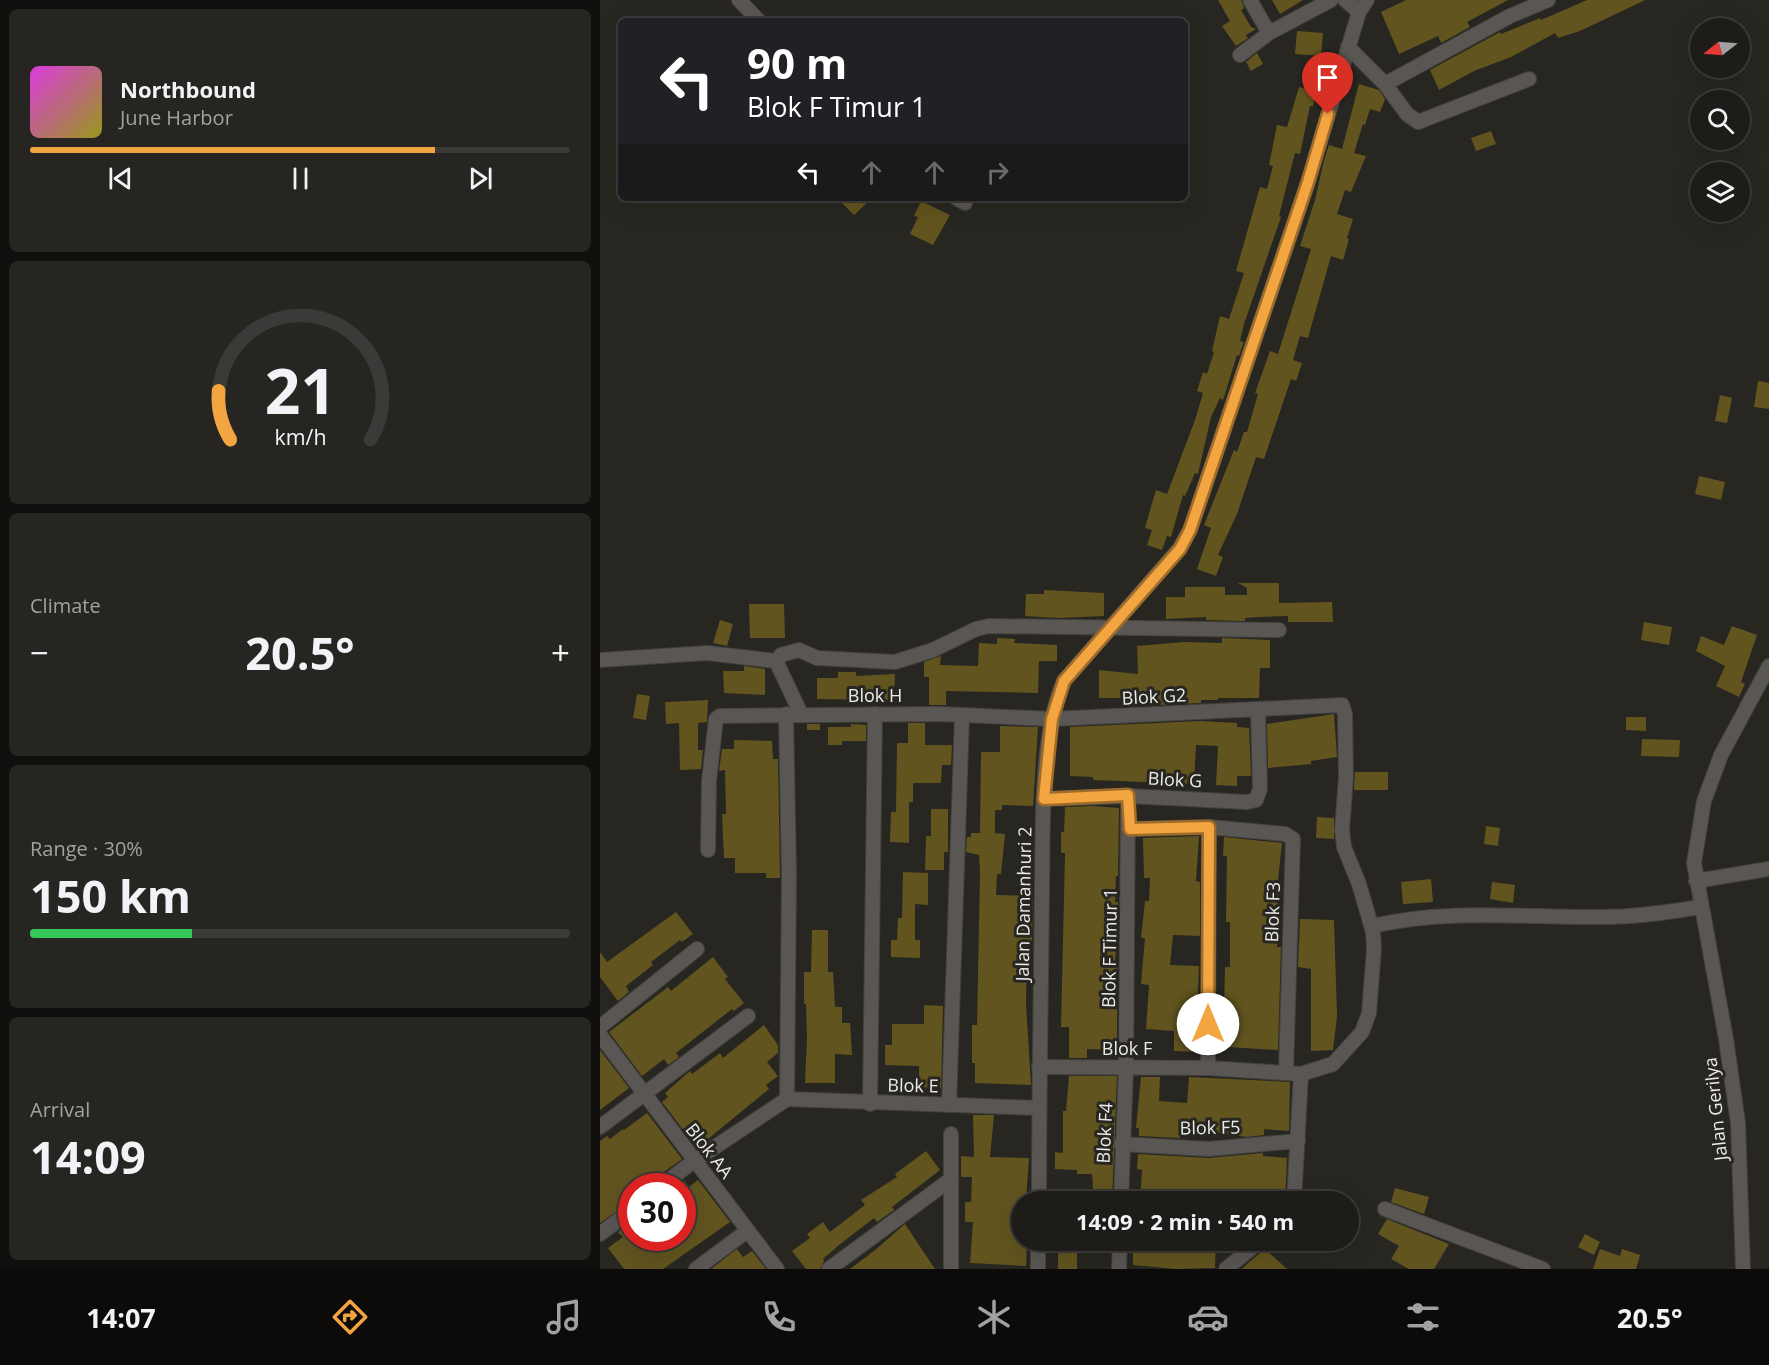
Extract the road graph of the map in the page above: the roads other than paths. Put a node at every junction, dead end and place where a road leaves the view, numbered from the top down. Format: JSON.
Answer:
{"nodes":[{"id":1,"x":739,"y":0,"type":"edge"},
{"id":2,"x":1250,"y":0,"type":"edge"},
{"id":3,"x":1331,"y":0,"type":"edge"},
{"id":4,"x":1345,"y":0,"type":"edge"},
{"id":5,"x":1367,"y":0,"type":"edge"},
{"id":6,"x":1548,"y":0,"type":"edge"},
{"id":7,"x":1359,"y":12,"type":"junction"},
{"id":8,"x":756,"y":18,"type":"edge"},
{"id":9,"x":1269,"y":33,"type":"junction"},
{"id":10,"x":1350,"y":40,"type":"junction"},
{"id":11,"x":1240,"y":55,"type":"dead end"},
{"id":12,"x":1529,"y":79,"type":"dead end"},
{"id":13,"x":1385,"y":84,"type":"junction"},
{"id":14,"x":1111,"y":627,"type":"junction"},
{"id":15,"x":1279,"y":630,"type":"dead end"},
{"id":16,"x":600,"y":660,"type":"edge"},
{"id":17,"x":776,"y":661,"type":"junction"},
{"id":18,"x":1769,"y":666,"type":"edge"},
{"id":19,"x":1258,"y":710,"type":"junction"},
{"id":20,"x":786,"y":714,"type":"junction"},
{"id":21,"x":801,"y":714,"type":"junction"},
{"id":22,"x":875,"y":714,"type":"junction"},
{"id":23,"x":962,"y":716,"type":"junction"},
{"id":24,"x":1052,"y":719,"type":"junction"},
{"id":25,"x":1128,"y":795,"type":"junction"},
{"id":26,"x":1044,"y":799,"type":"junction"},
{"id":27,"x":1209,"y":827,"type":"junction"},
{"id":28,"x":1130,"y":829,"type":"junction"},
{"id":29,"x":708,"y":850,"type":"dead end"},
{"id":30,"x":1769,"y":870,"type":"edge"},
{"id":31,"x":1696,"y":881,"type":"junction"},
{"id":32,"x":1701,"y":910,"type":"junction"},
{"id":33,"x":1372,"y":926,"type":"junction"},
{"id":34,"x":697,"y":949,"type":"dead end"},
{"id":35,"x":748,"y":1016,"type":"dead end"},
{"id":36,"x":600,"y":1027,"type":"edge"},
{"id":37,"x":600,"y":1035,"type":"edge"},
{"id":38,"x":1126,"y":1066,"type":"junction"},
{"id":39,"x":1039,"y":1067,"type":"junction"},
{"id":40,"x":1208,"y":1068,"type":"junction"},
{"id":41,"x":1286,"y":1071,"type":"junction"},
{"id":42,"x":1301,"y":1074,"type":"junction"},
{"id":43,"x":642,"y":1094,"type":"junction"},
{"id":44,"x":787,"y":1099,"type":"junction"},
{"id":45,"x":870,"y":1104,"type":"junction"},
{"id":46,"x":950,"y":1105,"type":"junction"},
{"id":47,"x":1039,"y":1108,"type":"junction"},
{"id":48,"x":600,"y":1127,"type":"edge"},
{"id":49,"x":951,"y":1134,"type":"dead end"},
{"id":50,"x":1298,"y":1141,"type":"junction"},
{"id":51,"x":1122,"y":1144,"type":"junction"},
{"id":52,"x":694,"y":1161,"type":"junction"},
{"id":53,"x":678,"y":1173,"type":"edge"},
{"id":54,"x":950,"y":1180,"type":"junction"},
{"id":55,"x":1039,"y":1191,"type":"edge"},
{"id":56,"x":1120,"y":1191,"type":"edge"},
{"id":57,"x":1295,"y":1191,"type":"edge"},
{"id":58,"x":1385,"y":1209,"type":"dead end"},
{"id":59,"x":618,"y":1220,"type":"edge"},
{"id":60,"x":747,"y":1231,"type":"junction"},
{"id":61,"x":600,"y":1234,"type":"edge"},
{"id":62,"x":1038,"y":1251,"type":"edge"},
{"id":63,"x":1120,"y":1251,"type":"edge"},
{"id":64,"x":1248,"y":1251,"type":"edge"},
{"id":65,"x":696,"y":1269,"type":"edge"},
{"id":66,"x":777,"y":1269,"type":"edge"},
{"id":67,"x":829,"y":1269,"type":"edge"},
{"id":68,"x":951,"y":1269,"type":"edge"},
{"id":69,"x":1038,"y":1269,"type":"edge"},
{"id":70,"x":1119,"y":1269,"type":"edge"},
{"id":71,"x":1226,"y":1269,"type":"edge"},
{"id":72,"x":1543,"y":1269,"type":"edge"},
{"id":73,"x":1743,"y":1269,"type":"edge"}],
"edges":[{"from":1,"to":8,"type":"street"},
{"from":2,"to":9,"type":"street"},
{"from":3,"to":9,"type":"street"},
{"from":4,"to":7,"type":"street"},
{"from":5,"to":7,"type":"street","name":"Jalan Damanhuri 2"},
{"from":6,"to":13,"type":"street"},
{"from":7,"to":10,"type":"street","name":"Jalan Damanhuri 2"},
{"from":9,"to":11,"type":"street"},
{"from":10,"to":13,"type":"street"},
{"from":10,"to":14,"type":"street","name":"Jalan Damanhuri 2"},
{"from":12,"to":13,"type":"street"},
{"from":14,"to":15,"type":"street"},
{"from":14,"to":17,"type":"street"},
{"from":14,"to":24,"type":"street","name":"Jalan Damanhuri 2"},
{"from":16,"to":17,"type":"street"},
{"from":17,"to":21,"type":"street"},
{"from":18,"to":31,"type":"street","name":"Jalan Gerilya"},
{"from":19,"to":24,"type":"street","name":"Blok G2"},
{"from":19,"to":25,"type":"street","name":"Blok G"},
{"from":19,"to":33,"type":"street","name":"Blok G2"},
{"from":20,"to":21,"type":"street","name":"Blok H"},
{"from":20,"to":29,"type":"street","name":"Blok H"},
{"from":20,"to":44,"type":"street"},
{"from":21,"to":22,"type":"street","name":"Blok H"},
{"from":22,"to":23,"type":"street","name":"Blok H"},
{"from":22,"to":45,"type":"street"},
{"from":23,"to":24,"type":"street","name":"Blok H"},
{"from":23,"to":46,"type":"street"},
{"from":24,"to":26,"type":"street","name":"Jalan Damanhuri 2"},
{"from":25,"to":26,"type":"street","name":"Blok G"},
{"from":25,"to":28,"type":"street","name":"Blok F Timur 1"},
{"from":26,"to":39,"type":"street","name":"Jalan Damanhuri 2"},
{"from":27,"to":28,"type":"street"},
{"from":27,"to":40,"type":"street"},
{"from":27,"to":41,"type":"street","name":"Blok F3"},
{"from":28,"to":38,"type":"street","name":"Blok F Timur 1"},
{"from":30,"to":31,"type":"street"},
{"from":31,"to":32,"type":"street","name":"Jalan Gerilya"},
{"from":32,"to":33,"type":"street"},
{"from":32,"to":73,"type":"street","name":"Jalan Gerilya"},
{"from":33,"to":42,"type":"street"},
{"from":34,"to":36,"type":"street"},
{"from":35,"to":43,"type":"street"},
{"from":37,"to":43,"type":"street","name":"Blok AA"},
{"from":38,"to":39,"type":"street","name":"Blok F"},
{"from":38,"to":40,"type":"street","name":"Blok F"},
{"from":38,"to":51,"type":"street","name":"Blok F4"},
{"from":39,"to":47,"type":"street","name":"Jalan Damanhuri 2"},
{"from":40,"to":41,"type":"street","name":"Blok F"},
{"from":41,"to":42,"type":"street","name":"Blok F"},
{"from":42,"to":50,"type":"street"},
{"from":43,"to":48,"type":"street"},
{"from":43,"to":52,"type":"street","name":"Blok AA"},
{"from":44,"to":45,"type":"street","name":"Blok E"},
{"from":44,"to":52,"type":"street"},
{"from":45,"to":46,"type":"street","name":"Blok E"},
{"from":46,"to":47,"type":"street","name":"Blok E"},
{"from":47,"to":55,"type":"street","name":"Jalan Damanhuri 2"},
{"from":49,"to":54,"type":"street"},
{"from":50,"to":51,"type":"street","name":"Blok F5"},
{"from":50,"to":57,"type":"street"},
{"from":51,"to":56,"type":"street","name":"Blok F4"},
{"from":52,"to":53,"type":"street"},
{"from":52,"to":60,"type":"street","name":"Blok AA"},
{"from":54,"to":67,"type":"street"},
{"from":54,"to":68,"type":"street"},
{"from":58,"to":72,"type":"street"},
{"from":59,"to":61,"type":"street"},
{"from":60,"to":65,"type":"street"},
{"from":60,"to":66,"type":"street","name":"Blok AA"},
{"from":62,"to":69,"type":"street"},
{"from":63,"to":70,"type":"street"},
{"from":64,"to":71,"type":"street"}]}
